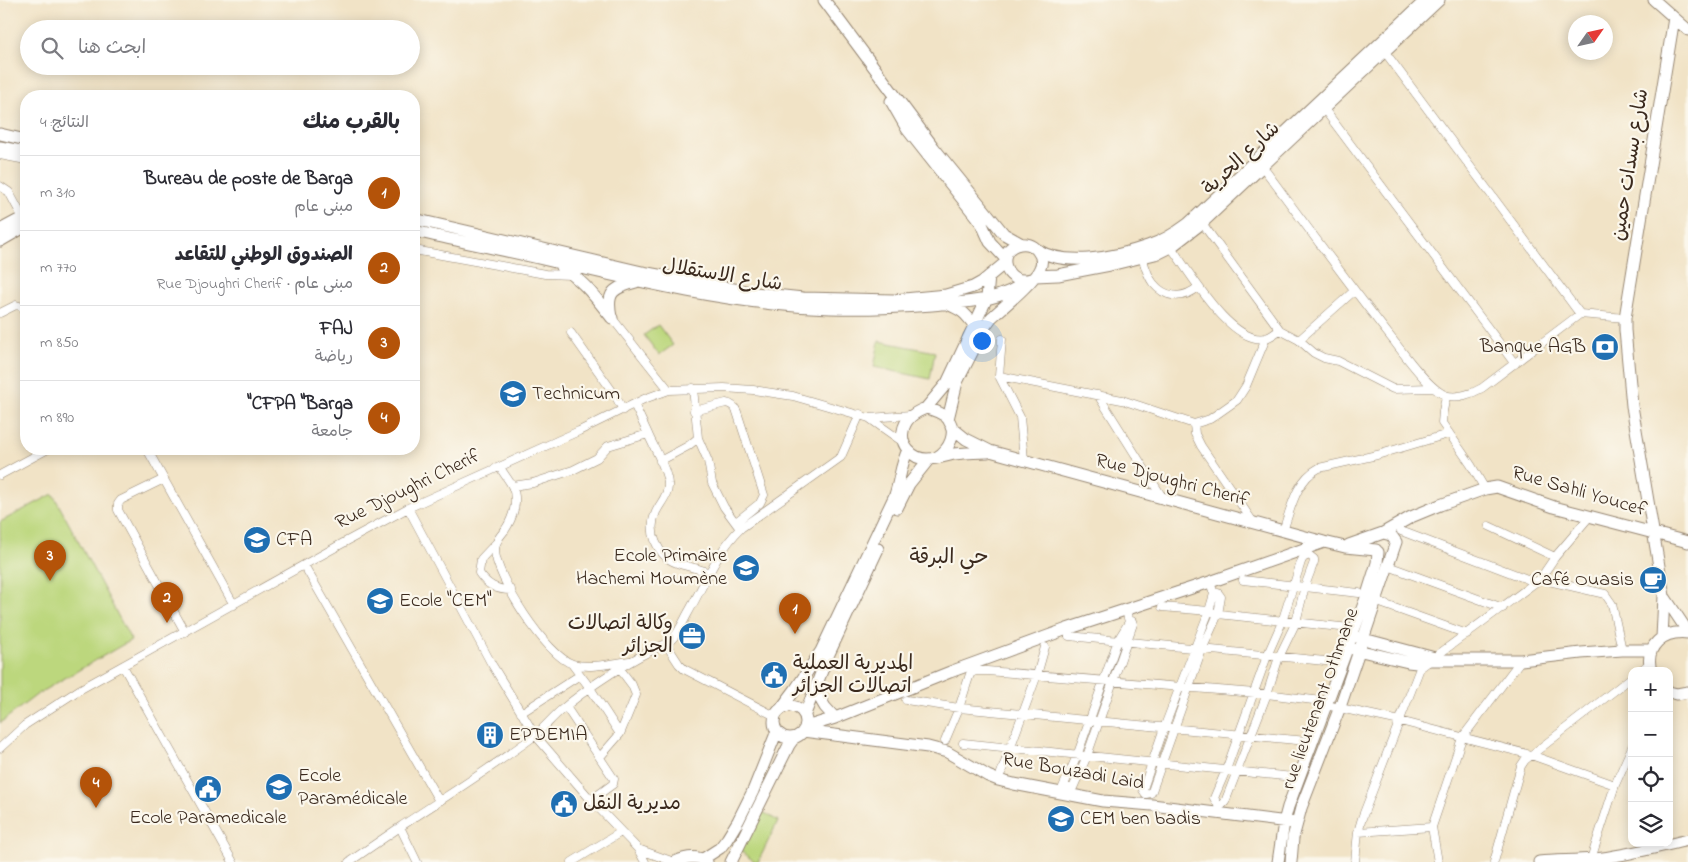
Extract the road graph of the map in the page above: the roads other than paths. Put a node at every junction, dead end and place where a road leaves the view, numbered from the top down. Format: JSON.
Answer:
{"nodes":[{"id":1,"x":824,"y":0,"type":"edge"},
{"id":2,"x":1426,"y":0,"type":"edge"},
{"id":3,"x":1439,"y":0,"type":"edge"},
{"id":4,"x":1654,"y":0,"type":"edge"},
{"id":5,"x":1674,"y":18,"type":"junction"},
{"id":6,"x":1688,"y":30,"type":"edge"},
{"id":7,"x":860,"y":50,"type":"junction"},
{"id":8,"x":1384,"y":52,"type":"junction"},
{"id":9,"x":1324,"y":109,"type":"junction"},
{"id":10,"x":0,"y":134,"type":"edge"},
{"id":11,"x":20,"y":139,"type":"edge"},
{"id":12,"x":0,"y":147,"type":"edge"},
{"id":13,"x":20,"y":151,"type":"edge"},
{"id":14,"x":0,"y":154,"type":"edge"},
{"id":15,"x":20,"y":159,"type":"edge"},
{"id":16,"x":1262,"y":166,"type":"junction"},
{"id":17,"x":0,"y":186,"type":"edge"},
{"id":18,"x":20,"y":212,"type":"edge"},
{"id":19,"x":420,"y":220,"type":"edge"},
{"id":20,"x":20,"y":223,"type":"edge"},
{"id":21,"x":1202,"y":223,"type":"junction"},
{"id":22,"x":20,"y":225,"type":"edge"},
{"id":23,"x":0,"y":230,"type":"edge"},
{"id":24,"x":420,"y":232,"type":"edge"},
{"id":25,"x":0,"y":241,"type":"edge"},
{"id":26,"x":1020,"y":243,"type":"junction"},
{"id":27,"x":1171,"y":248,"type":"junction"},
{"id":28,"x":1036,"y":249,"type":"junction"},
{"id":29,"x":420,"y":251,"type":"edge"},
{"id":30,"x":1142,"y":257,"type":"junction"},
{"id":31,"x":548,"y":260,"type":"junction"},
{"id":32,"x":1005,"y":260,"type":"junction"},
{"id":33,"x":576,"y":276,"type":"junction"},
{"id":34,"x":989,"y":276,"type":"junction"},
{"id":35,"x":1031,"y":279,"type":"junction"},
{"id":36,"x":639,"y":282,"type":"junction"},
{"id":37,"x":1198,"y":287,"type":"junction"},
{"id":38,"x":1354,"y":291,"type":"junction"},
{"id":39,"x":987,"y":298,"type":"junction"},
{"id":40,"x":945,"y":304,"type":"junction"},
{"id":41,"x":20,"y":306,"type":"edge"},
{"id":42,"x":0,"y":312,"type":"edge"},
{"id":43,"x":1580,"y":314,"type":"junction"},
{"id":44,"x":612,"y":318,"type":"junction"},
{"id":45,"x":1625,"y":318,"type":"junction"},
{"id":46,"x":974,"y":325,"type":"junction"},
{"id":47,"x":1280,"y":330,"type":"junction"},
{"id":48,"x":571,"y":333,"type":"dead end"},
{"id":49,"x":1266,"y":338,"type":"junction"},
{"id":50,"x":1002,"y":339,"type":"dead end"},
{"id":51,"x":1299,"y":340,"type":"junction"},
{"id":52,"x":1515,"y":364,"type":"junction"},
{"id":53,"x":999,"y":376,"type":"junction"},
{"id":54,"x":693,"y":388,"type":"junction"},
{"id":55,"x":1433,"y":388,"type":"junction"},
{"id":56,"x":669,"y":390,"type":"junction"},
{"id":57,"x":1098,"y":396,"type":"junction"},
{"id":58,"x":1446,"y":396,"type":"junction"},
{"id":59,"x":634,"y":404,"type":"junction"},
{"id":60,"x":926,"y":408,"type":"junction"},
{"id":61,"x":623,"y":410,"type":"junction"},
{"id":62,"x":694,"y":411,"type":"junction"},
{"id":63,"x":860,"y":414,"type":"junction"},
{"id":64,"x":911,"y":415,"type":"junction"},
{"id":65,"x":869,"y":418,"type":"junction"},
{"id":66,"x":949,"y":423,"type":"junction"},
{"id":67,"x":1194,"y":424,"type":"junction"},
{"id":68,"x":648,"y":434,"type":"junction"},
{"id":69,"x":1448,"y":434,"type":"junction"},
{"id":70,"x":698,"y":438,"type":"junction"},
{"id":71,"x":906,"y":446,"type":"junction"},
{"id":72,"x":990,"y":451,"type":"junction"},
{"id":73,"x":37,"y":455,"type":"edge"},
{"id":74,"x":150,"y":455,"type":"edge"},
{"id":75,"x":933,"y":458,"type":"junction"},
{"id":76,"x":1024,"y":460,"type":"junction"},
{"id":77,"x":660,"y":461,"type":"junction"},
{"id":78,"x":500,"y":467,"type":"junction"},
{"id":79,"x":0,"y":475,"type":"edge"},
{"id":80,"x":164,"y":479,"type":"junction"},
{"id":81,"x":512,"y":486,"type":"junction"},
{"id":82,"x":1486,"y":489,"type":"junction"},
{"id":83,"x":1162,"y":497,"type":"junction"},
{"id":84,"x":408,"y":508,"type":"junction"},
{"id":85,"x":1590,"y":516,"type":"junction"},
{"id":86,"x":1411,"y":517,"type":"junction"},
{"id":87,"x":1253,"y":522,"type":"junction"},
{"id":88,"x":738,"y":525,"type":"junction"},
{"id":89,"x":1489,"y":526,"type":"dead end"},
{"id":90,"x":1283,"y":531,"type":"junction"},
{"id":91,"x":1654,"y":532,"type":"junction"},
{"id":92,"x":1389,"y":535,"type":"junction"},
{"id":93,"x":1324,"y":542,"type":"junction"},
{"id":94,"x":1688,"y":542,"type":"edge"},
{"id":95,"x":496,"y":543,"type":"junction"},
{"id":96,"x":1345,"y":547,"type":"junction"},
{"id":97,"x":1377,"y":551,"type":"junction"},
{"id":98,"x":1393,"y":551,"type":"junction"},
{"id":99,"x":1555,"y":557,"type":"junction"},
{"id":100,"x":304,"y":564,"type":"junction"},
{"id":101,"x":1388,"y":566,"type":"junction"},
{"id":102,"x":710,"y":573,"type":"junction"},
{"id":103,"x":1243,"y":580,"type":"dead end"},
{"id":104,"x":1537,"y":581,"type":"junction"},
{"id":105,"x":1210,"y":582,"type":"junction"},
{"id":106,"x":1293,"y":585,"type":"junction"},
{"id":107,"x":1305,"y":586,"type":"junction"},
{"id":108,"x":510,"y":590,"type":"junction"},
{"id":109,"x":1214,"y":594,"type":"junction"},
{"id":110,"x":1664,"y":596,"type":"junction"},
{"id":111,"x":1367,"y":598,"type":"junction"},
{"id":112,"x":234,"y":605,"type":"junction"},
{"id":113,"x":1162,"y":607,"type":"dead end"},
{"id":114,"x":1502,"y":608,"type":"junction"},
{"id":115,"x":1209,"y":612,"type":"junction"},
{"id":116,"x":1218,"y":614,"type":"junction"},
{"id":117,"x":1128,"y":616,"type":"junction"},
{"id":118,"x":1282,"y":622,"type":"junction"},
{"id":119,"x":1296,"y":622,"type":"junction"},
{"id":120,"x":185,"y":632,"type":"junction"},
{"id":121,"x":1688,"y":632,"type":"edge"},
{"id":122,"x":1467,"y":634,"type":"junction"},
{"id":123,"x":1355,"y":635,"type":"junction"},
{"id":124,"x":1068,"y":636,"type":"dead end"},
{"id":125,"x":1662,"y":638,"type":"junction"},
{"id":126,"x":1122,"y":641,"type":"junction"},
{"id":127,"x":666,"y":644,"type":"junction"},
{"id":128,"x":1045,"y":647,"type":"dead end"},
{"id":129,"x":1353,"y":649,"type":"junction"},
{"id":130,"x":1198,"y":650,"type":"junction"},
{"id":131,"x":1622,"y":650,"type":"junction"},
{"id":132,"x":1651,"y":650,"type":"junction"},
{"id":133,"x":1267,"y":656,"type":"junction"},
{"id":134,"x":1279,"y":656,"type":"junction"},
{"id":135,"x":632,"y":660,"type":"junction"},
{"id":136,"x":1436,"y":660,"type":"junction"},
{"id":137,"x":1522,"y":660,"type":"junction"},
{"id":138,"x":1335,"y":662,"type":"dead end"},
{"id":139,"x":572,"y":664,"type":"junction"},
{"id":140,"x":123,"y":666,"type":"junction"},
{"id":141,"x":1647,"y":667,"type":"edge"},
{"id":142,"x":620,"y":669,"type":"junction"},
{"id":143,"x":580,"y":675,"type":"junction"},
{"id":144,"x":1037,"y":675,"type":"junction"},
{"id":145,"x":1104,"y":681,"type":"junction"},
{"id":146,"x":1628,"y":681,"type":"edge"},
{"id":147,"x":1113,"y":682,"type":"junction"},
{"id":148,"x":590,"y":688,"type":"junction"},
{"id":149,"x":1180,"y":688,"type":"junction"},
{"id":150,"x":1189,"y":688,"type":"junction"},
{"id":151,"x":815,"y":690,"type":"junction"},
{"id":152,"x":1688,"y":692,"type":"edge"},
{"id":153,"x":1673,"y":693,"type":"edge"},
{"id":154,"x":1255,"y":694,"type":"junction"},
{"id":155,"x":1267,"y":694,"type":"junction"},
{"id":156,"x":906,"y":700,"type":"dead end"},
{"id":157,"x":1324,"y":703,"type":"junction"},
{"id":158,"x":566,"y":707,"type":"junction"},
{"id":159,"x":1340,"y":707,"type":"junction"},
{"id":160,"x":959,"y":708,"type":"junction"},
{"id":161,"x":521,"y":713,"type":"junction"},
{"id":162,"x":777,"y":713,"type":"junction"},
{"id":163,"x":1022,"y":713,"type":"junction"},
{"id":164,"x":805,"y":714,"type":"junction"},
{"id":165,"x":835,"y":718,"type":"junction"},
{"id":166,"x":1094,"y":721,"type":"junction"},
{"id":167,"x":1400,"y":721,"type":"junction"},
{"id":168,"x":1164,"y":728,"type":"junction"},
{"id":169,"x":1174,"y":729,"type":"junction"},
{"id":170,"x":777,"y":731,"type":"junction"},
{"id":171,"x":801,"y":732,"type":"junction"},
{"id":172,"x":620,"y":734,"type":"junction"},
{"id":173,"x":535,"y":735,"type":"junction"},
{"id":174,"x":1239,"y":735,"type":"junction"},
{"id":175,"x":1251,"y":736,"type":"junction"},
{"id":176,"x":1462,"y":738,"type":"junction"},
{"id":177,"x":945,"y":741,"type":"dead end"},
{"id":178,"x":1307,"y":741,"type":"dead end"},
{"id":179,"x":963,"y":743,"type":"dead end"},
{"id":180,"x":0,"y":748,"type":"edge"},
{"id":181,"x":1011,"y":749,"type":"junction"},
{"id":182,"x":1530,"y":755,"type":"junction"},
{"id":183,"x":1077,"y":756,"type":"junction"},
{"id":184,"x":1087,"y":756,"type":"junction"},
{"id":185,"x":1628,"y":756,"type":"edge"},
{"id":186,"x":600,"y":757,"type":"junction"},
{"id":187,"x":1157,"y":764,"type":"junction"},
{"id":188,"x":1226,"y":770,"type":"junction"},
{"id":189,"x":1238,"y":770,"type":"junction"},
{"id":190,"x":1001,"y":773,"type":"dead end"},
{"id":191,"x":1293,"y":777,"type":"dead end"},
{"id":192,"x":1615,"y":785,"type":"junction"},
{"id":193,"x":591,"y":800,"type":"junction"},
{"id":194,"x":439,"y":801,"type":"junction"},
{"id":195,"x":1284,"y":822,"type":"junction"},
{"id":196,"x":1296,"y":823,"type":"junction"},
{"id":197,"x":400,"y":826,"type":"junction"},
{"id":198,"x":1432,"y":827,"type":"junction"},
{"id":199,"x":621,"y":832,"type":"junction"},
{"id":200,"x":1358,"y":832,"type":"junction"},
{"id":201,"x":1688,"y":840,"type":"edge"},
{"id":202,"x":638,"y":849,"type":"junction"},
{"id":203,"x":1591,"y":860,"type":"junction"},
{"id":204,"x":705,"y":861,"type":"edge"},
{"id":205,"x":233,"y":862,"type":"edge"},
{"id":206,"x":349,"y":862,"type":"edge"},
{"id":207,"x":417,"y":862,"type":"edge"},
{"id":208,"x":572,"y":862,"type":"edge"},
{"id":209,"x":645,"y":862,"type":"edge"},
{"id":210,"x":674,"y":862,"type":"edge"},
{"id":211,"x":731,"y":862,"type":"edge"},
{"id":212,"x":1278,"y":862,"type":"edge"},
{"id":213,"x":1291,"y":862,"type":"edge"},
{"id":214,"x":1355,"y":862,"type":"edge"},
{"id":215,"x":1438,"y":862,"type":"edge"},
{"id":216,"x":1494,"y":862,"type":"edge"},
{"id":217,"x":1539,"y":862,"type":"edge"}],
"edges":[{"from":1,"to":7,"type":"main road"},
{"from":2,"to":28,"type":"main road","name":"شارع الحرية"},
{"from":3,"to":8,"type":"main road","name":"شارع الحرية"},
{"from":4,"to":5,"type":"main road"},
{"from":5,"to":6,"type":"main road"},
{"from":5,"to":45,"type":"main road","name":"شارع بسدات حمين"},
{"from":7,"to":26,"type":"main road"},
{"from":7,"to":32,"type":"main road"},
{"from":8,"to":9,"type":"main road","name":"شارع الحرية"},
{"from":8,"to":43,"type":"street"},
{"from":9,"to":16,"type":"main road","name":"شارع الحرية"},
{"from":9,"to":52,"type":"street"},
{"from":10,"to":11,"type":"main road"},
{"from":12,"to":13,"type":"main road"},
{"from":14,"to":15,"type":"street"},
{"from":16,"to":21,"type":"main road","name":"شارع الحرية"},
{"from":16,"to":38,"type":"street"},
{"from":17,"to":18,"type":"street"},
{"from":19,"to":34,"type":"main road","name":"شارع الاستقلال"},
{"from":20,"to":23,"type":"main road"},
{"from":21,"to":27,"type":"main road","name":"شارع الحرية"},
{"from":21,"to":47,"type":"street"},
{"from":22,"to":25,"type":"main road"},
{"from":24,"to":31,"type":"main road","name":"شارع الاستقلال"},
{"from":26,"to":28,"type":"main road"},
{"from":26,"to":32,"type":"main road"},
{"from":27,"to":30,"type":"main road","name":"شارع الحرية"},
{"from":27,"to":37,"type":"street"},
{"from":28,"to":35,"type":"main road"},
{"from":29,"to":33,"type":"street"},
{"from":30,"to":35,"type":"main road","name":"شارع الحرية"},
{"from":30,"to":37,"type":"street"},
{"from":31,"to":33,"type":"main road"},
{"from":31,"to":36,"type":"main road","name":"شارع الاستقلال"},
{"from":32,"to":34,"type":"main road","name":"شارع الاستقلال"},
{"from":32,"to":35,"type":"main road"},
{"from":33,"to":44,"type":"main road"},
{"from":34,"to":39,"type":"main road"},
{"from":35,"to":39,"type":"main road","name":"شارع الاستقلال"},
{"from":35,"to":66,"type":"main road"},
{"from":36,"to":40,"type":"main road","name":"شارع الاستقلال"},
{"from":36,"to":44,"type":"main road"},
{"from":37,"to":49,"type":"street"},
{"from":38,"to":51,"type":"street"},
{"from":38,"to":55,"type":"street"},
{"from":39,"to":40,"type":"main road","name":"شارع الاستقلال"},
{"from":39,"to":46,"type":"main road"},
{"from":40,"to":46,"type":"main road"},
{"from":41,"to":42,"type":"street"},
{"from":43,"to":45,"type":"street"},
{"from":43,"to":52,"type":"street"},
{"from":44,"to":56,"type":"street"},
{"from":45,"to":91,"type":"main road","name":"شارع بسدات حمين"},
{"from":46,"to":60,"type":"main road"},
{"from":47,"to":49,"type":"street"},
{"from":47,"to":51,"type":"street"},
{"from":48,"to":61,"type":"street"},
{"from":49,"to":67,"type":"street"},
{"from":50,"to":53,"type":"street"},
{"from":51,"to":55,"type":"street"},
{"from":52,"to":58,"type":"street"},
{"from":53,"to":57,"type":"street"},
{"from":53,"to":76,"type":"street"},
{"from":54,"to":56,"type":"street","name":"Rue Djoughri Cherif"},
{"from":54,"to":62,"type":"street"},
{"from":54,"to":63,"type":"street","name":"Rue Djoughri Cherif"},
{"from":55,"to":58,"type":"street"},
{"from":56,"to":59,"type":"street","name":"Rue Djoughri Cherif"},
{"from":57,"to":67,"type":"street"},
{"from":57,"to":83,"type":"street"},
{"from":58,"to":69,"type":"street"},
{"from":59,"to":61,"type":"street","name":"Rue Djoughri Cherif"},
{"from":59,"to":68,"type":"street"},
{"from":60,"to":64,"type":"main road"},
{"from":60,"to":66,"type":"main road"},
{"from":61,"to":78,"type":"street","name":"Rue Djoughri Cherif"},
{"from":62,"to":70,"type":"street"},
{"from":62,"to":88,"type":"street"},
{"from":63,"to":65,"type":"street","name":"Rue Djoughri Cherif"},
{"from":63,"to":88,"type":"street"},
{"from":64,"to":65,"type":"street"},
{"from":64,"to":71,"type":"main road"},
{"from":65,"to":71,"type":"street","name":"Rue Djoughri Cherif"},
{"from":66,"to":72,"type":"main road"},
{"from":66,"to":75,"type":"main road"},
{"from":67,"to":87,"type":"street"},
{"from":68,"to":77,"type":"street"},
{"from":68,"to":81,"type":"street"},
{"from":69,"to":82,"type":"street"},
{"from":69,"to":90,"type":"street"},
{"from":70,"to":77,"type":"street"},
{"from":70,"to":88,"type":"street"},
{"from":71,"to":75,"type":"main road"},
{"from":71,"to":162,"type":"main road"},
{"from":72,"to":75,"type":"main road"},
{"from":72,"to":76,"type":"main road","name":"Rue Djoughri Cherif"},
{"from":73,"to":79,"type":"street"},
{"from":74,"to":80,"type":"street"},
{"from":75,"to":151,"type":"main road"},
{"from":76,"to":83,"type":"main road","name":"Rue Djoughri Cherif"},
{"from":77,"to":102,"type":"street"},
{"from":78,"to":81,"type":"street"},
{"from":78,"to":84,"type":"street","name":"Rue Djoughri Cherif"},
{"from":80,"to":112,"type":"street"},
{"from":80,"to":120,"type":"street"},
{"from":81,"to":95,"type":"street"},
{"from":82,"to":85,"type":"main road","name":"Rue Sahli Youcef"},
{"from":82,"to":86,"type":"main road","name":"Rue Sahli Youcef"},
{"from":83,"to":87,"type":"main road","name":"Rue Djoughri Cherif"},
{"from":84,"to":100,"type":"street","name":"Rue Djoughri Cherif"},
{"from":84,"to":161,"type":"street"},
{"from":85,"to":91,"type":"main road","name":"Rue Sahli Youcef"},
{"from":85,"to":99,"type":"street"},
{"from":86,"to":92,"type":"main road","name":"Rue Sahli Youcef"},
{"from":86,"to":92,"type":"main road"},
{"from":87,"to":90,"type":"main road","name":"Rue Djoughri Cherif"},
{"from":88,"to":102,"type":"street"},
{"from":89,"to":99,"type":"street"},
{"from":90,"to":93,"type":"main road","name":"Rue Djoughri Cherif"},
{"from":91,"to":94,"type":"main road","name":"Rue Sahli Youcef"},
{"from":91,"to":110,"type":"main road","name":"شارع بسدات حمين"},
{"from":92,"to":96,"type":"main road","name":"Rue Sahli Youcef"},
{"from":92,"to":97,"type":"main road","name":"rue lieutenant Othmane"},
{"from":92,"to":98,"type":"main road","name":"rue lieutenant Othmane"},
{"from":92,"to":104,"type":"street"},
{"from":93,"to":96,"type":"main road","name":"Rue Djoughri Cherif"},
{"from":93,"to":105,"type":"main road"},
{"from":95,"to":108,"type":"street"},
{"from":95,"to":108,"type":"street"},
{"from":96,"to":97,"type":"main road","name":"Rue Djoughri Cherif"},
{"from":97,"to":98,"type":"main road","name":"Rue Djoughri Cherif"},
{"from":97,"to":111,"type":"main road","name":"rue lieutenant Othmane"},
{"from":98,"to":101,"type":"main road","name":"rue lieutenant Othmane"},
{"from":99,"to":104,"type":"street"},
{"from":100,"to":112,"type":"street","name":"Rue Djoughri Cherif"},
{"from":100,"to":194,"type":"street"},
{"from":101,"to":111,"type":"main road","name":"rue lieutenant Othmane"},
{"from":101,"to":114,"type":"street"},
{"from":102,"to":127,"type":"street"},
{"from":103,"to":106,"type":"street"},
{"from":104,"to":114,"type":"street"},
{"from":104,"to":131,"type":"street"},
{"from":105,"to":109,"type":"street"},
{"from":105,"to":117,"type":"main road"},
{"from":106,"to":107,"type":"street"},
{"from":106,"to":107,"type":"street"},
{"from":106,"to":118,"type":"street"},
{"from":107,"to":111,"type":"street"},
{"from":107,"to":119,"type":"street"},
{"from":108,"to":139,"type":"street"},
{"from":109,"to":115,"type":"street"},
{"from":109,"to":116,"type":"street"},
{"from":110,"to":121,"type":"main road"},
{"from":110,"to":125,"type":"main road"},
{"from":111,"to":122,"type":"street"},
{"from":111,"to":123,"type":"main road","name":"rue lieutenant Othmane"},
{"from":112,"to":120,"type":"street","name":"Rue Djoughri Cherif"},
{"from":113,"to":115,"type":"street"},
{"from":114,"to":122,"type":"street"},
{"from":115,"to":116,"type":"street"},
{"from":115,"to":130,"type":"street"},
{"from":116,"to":118,"type":"street"},
{"from":116,"to":130,"type":"street"},
{"from":117,"to":126,"type":"street"},
{"from":117,"to":165,"type":"main road"},
{"from":118,"to":119,"type":"street"},
{"from":118,"to":133,"type":"street"},
{"from":119,"to":123,"type":"street"},
{"from":119,"to":134,"type":"street"},
{"from":120,"to":140,"type":"street","name":"Rue Djoughri Cherif"},
{"from":121,"to":125,"type":"main road"},
{"from":122,"to":136,"type":"street"},
{"from":123,"to":129,"type":"main road","name":"rue lieutenant Othmane"},
{"from":123,"to":136,"type":"main road"},
{"from":124,"to":126,"type":"street"},
{"from":125,"to":132,"type":"main road"},
{"from":126,"to":130,"type":"street"},
{"from":126,"to":145,"type":"street"},
{"from":126,"to":147,"type":"street"},
{"from":127,"to":135,"type":"street"},
{"from":127,"to":162,"type":"street"},
{"from":128,"to":144,"type":"street"},
{"from":129,"to":136,"type":"main road"},
{"from":129,"to":157,"type":"main road","name":"rue lieutenant Othmane"},
{"from":129,"to":159,"type":"main road","name":"rue lieutenant Othmane"},
{"from":130,"to":133,"type":"street"},
{"from":130,"to":149,"type":"street"},
{"from":130,"to":150,"type":"street"},
{"from":131,"to":132,"type":"main road"},
{"from":131,"to":137,"type":"main road"},
{"from":132,"to":141,"type":"main road"},
{"from":133,"to":134,"type":"street"},
{"from":133,"to":154,"type":"street"},
{"from":134,"to":138,"type":"street"},
{"from":134,"to":155,"type":"street"},
{"from":135,"to":139,"type":"street"},
{"from":135,"to":142,"type":"street"},
{"from":136,"to":137,"type":"main road"},
{"from":136,"to":167,"type":"street"},
{"from":137,"to":176,"type":"street"},
{"from":139,"to":143,"type":"street"},
{"from":140,"to":180,"type":"street","name":"Rue Djoughri Cherif"},
{"from":140,"to":205,"type":"street"},
{"from":142,"to":148,"type":"street"},
{"from":142,"to":172,"type":"street"},
{"from":143,"to":148,"type":"street"},
{"from":143,"to":161,"type":"street"},
{"from":144,"to":145,"type":"street"},
{"from":144,"to":160,"type":"street"},
{"from":144,"to":163,"type":"street"},
{"from":145,"to":147,"type":"street"},
{"from":145,"to":166,"type":"street"},
{"from":146,"to":182,"type":"street"},
{"from":147,"to":149,"type":"street"},
{"from":147,"to":166,"type":"street"},
{"from":148,"to":158,"type":"street"},
{"from":148,"to":172,"type":"street"},
{"from":149,"to":150,"type":"street"},
{"from":149,"to":168,"type":"street"},
{"from":150,"to":154,"type":"street"},
{"from":150,"to":169,"type":"street"},
{"from":151,"to":164,"type":"main road"},
{"from":151,"to":165,"type":"main road"},
{"from":152,"to":153,"type":"main road"},
{"from":154,"to":155,"type":"street"},
{"from":154,"to":174,"type":"street"},
{"from":155,"to":157,"type":"street"},
{"from":155,"to":175,"type":"street"},
{"from":156,"to":160,"type":"street"},
{"from":157,"to":159,"type":"street"},
{"from":157,"to":195,"type":"main road","name":"rue lieutenant Othmane"},
{"from":158,"to":173,"type":"street"},
{"from":158,"to":186,"type":"street"},
{"from":159,"to":167,"type":"street"},
{"from":159,"to":196,"type":"main road","name":"rue lieutenant Othmane"},
{"from":160,"to":163,"type":"street"},
{"from":160,"to":177,"type":"street"},
{"from":161,"to":173,"type":"street"},
{"from":162,"to":164,"type":"main road"},
{"from":162,"to":170,"type":"main road"},
{"from":163,"to":166,"type":"street"},
{"from":163,"to":181,"type":"street"},
{"from":164,"to":171,"type":"main road"},
{"from":165,"to":171,"type":"main road"},
{"from":166,"to":168,"type":"street"},
{"from":166,"to":183,"type":"street"},
{"from":166,"to":184,"type":"street"},
{"from":167,"to":176,"type":"street"},
{"from":167,"to":200,"type":"street"},
{"from":168,"to":169,"type":"street"},
{"from":168,"to":187,"type":"street"},
{"from":169,"to":174,"type":"street"},
{"from":169,"to":187,"type":"street"},
{"from":170,"to":171,"type":"main road"},
{"from":170,"to":204,"type":"main road"},
{"from":171,"to":195,"type":"main road","name":"Rue Bouzadi Laid"},
{"from":171,"to":211,"type":"main road"},
{"from":172,"to":186,"type":"street"},
{"from":173,"to":193,"type":"street"},
{"from":173,"to":194,"type":"street"},
{"from":174,"to":175,"type":"street"},
{"from":174,"to":188,"type":"street"},
{"from":175,"to":178,"type":"street"},
{"from":175,"to":189,"type":"street"},
{"from":176,"to":182,"type":"street"},
{"from":176,"to":198,"type":"street"},
{"from":179,"to":181,"type":"street"},
{"from":181,"to":183,"type":"street"},
{"from":181,"to":190,"type":"street"},
{"from":182,"to":192,"type":"street"},
{"from":182,"to":216,"type":"street"},
{"from":183,"to":184,"type":"street"},
{"from":183,"to":184,"type":"street"},
{"from":184,"to":187,"type":"street"},
{"from":185,"to":192,"type":"street"},
{"from":186,"to":193,"type":"street"},
{"from":187,"to":188,"type":"street"},
{"from":188,"to":189,"type":"street"},
{"from":188,"to":189,"type":"street"},
{"from":189,"to":191,"type":"street"},
{"from":192,"to":203,"type":"street"},
{"from":193,"to":199,"type":"street"},
{"from":194,"to":197,"type":"street"},
{"from":195,"to":196,"type":"main road","name":"Rue Bouzadi Laid"},
{"from":195,"to":212,"type":"main road","name":"rue lieutenant Othmane"},
{"from":196,"to":213,"type":"main road","name":"rue lieutenant Othmane"},
{"from":197,"to":206,"type":"street"},
{"from":197,"to":207,"type":"street"},
{"from":198,"to":200,"type":"street"},
{"from":198,"to":215,"type":"street"},
{"from":199,"to":202,"type":"street"},
{"from":199,"to":208,"type":"street"},
{"from":200,"to":214,"type":"street"},
{"from":201,"to":203,"type":"main road"},
{"from":202,"to":209,"type":"street"},
{"from":202,"to":210,"type":"street"},
{"from":203,"to":217,"type":"main road"},
{"from":204,"to":210,"type":"main road"}]}
